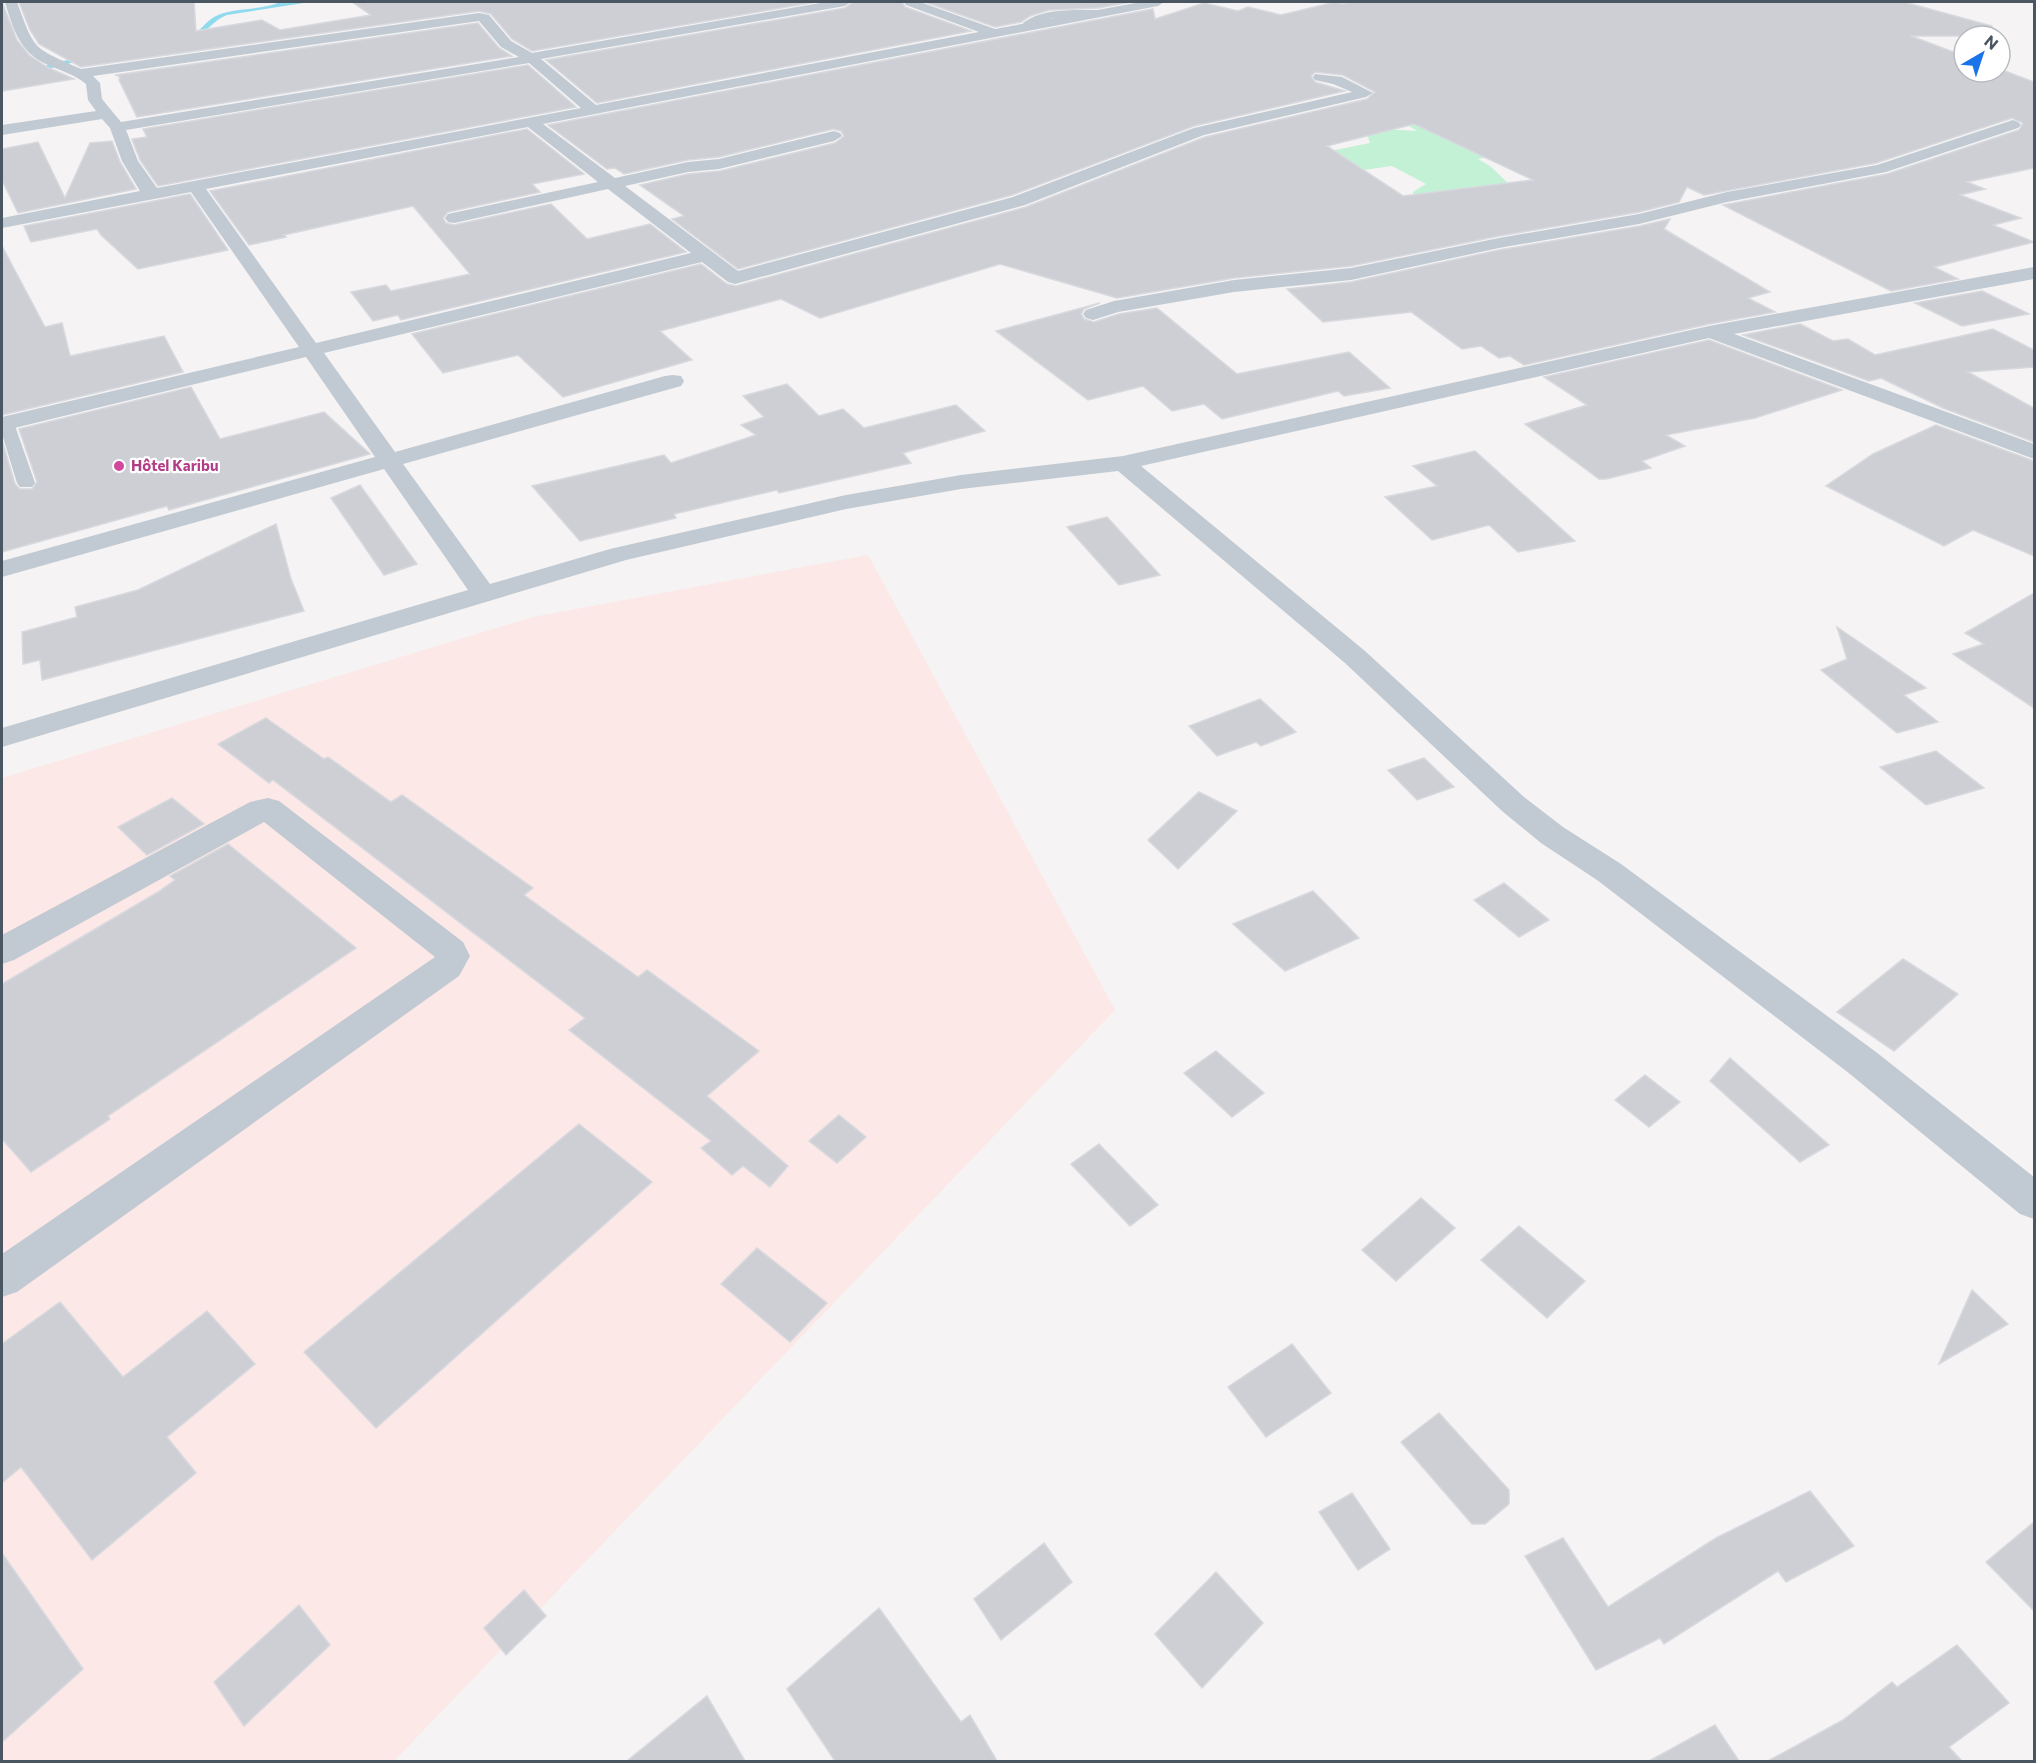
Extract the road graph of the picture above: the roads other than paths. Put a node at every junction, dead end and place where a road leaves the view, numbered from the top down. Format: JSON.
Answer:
{"nodes":[{"id":1,"x":11,"y":2,"type":"edge"},
{"id":2,"x":844,"y":2,"type":"edge"},
{"id":3,"x":910,"y":2,"type":"edge"},
{"id":4,"x":1158,"y":2,"type":"edge"},
{"id":5,"x":993,"y":33,"type":"junction"},
{"id":6,"x":530,"y":58,"type":"junction"},
{"id":7,"x":76,"y":70,"type":"junction"},
{"id":8,"x":1320,"y":77,"type":"dead end"},
{"id":9,"x":593,"y":110,"type":"junction"},
{"id":10,"x":105,"y":114,"type":"junction"},
{"id":11,"x":531,"y":122,"type":"junction"},
{"id":12,"x":2013,"y":125,"type":"dead end"},
{"id":13,"x":117,"y":128,"type":"junction"},
{"id":14,"x":2,"y":130,"type":"edge"},
{"id":15,"x":834,"y":136,"type":"dead end"},
{"id":16,"x":610,"y":184,"type":"junction"},
{"id":17,"x":195,"y":186,"type":"junction"},
{"id":18,"x":153,"y":194,"type":"junction"},
{"id":19,"x":454,"y":218,"type":"dead end"},
{"id":20,"x":2,"y":223,"type":"edge"},
{"id":21,"x":704,"y":256,"type":"junction"},
{"id":22,"x":2034,"y":273,"type":"edge"},
{"id":23,"x":1093,"y":314,"type":"dead end"},
{"id":24,"x":1709,"y":332,"type":"junction"},
{"id":25,"x":311,"y":350,"type":"junction"},
{"id":26,"x":673,"y":381,"type":"dead end"},
{"id":27,"x":4,"y":424,"type":"edge"},
{"id":28,"x":2034,"y":452,"type":"edge"},
{"id":29,"x":390,"y":460,"type":"junction"},
{"id":30,"x":1123,"y":463,"type":"junction"},
{"id":31,"x":26,"y":483,"type":"dead end"},
{"id":32,"x":2,"y":569,"type":"edge"},
{"id":33,"x":484,"y":594,"type":"junction"},
{"id":34,"x":2,"y":738,"type":"edge"},
{"id":35,"x":2,"y":951,"type":"edge"},
{"id":36,"x":2034,"y":1201,"type":"edge"},
{"id":37,"x":2,"y":1278,"type":"edge"}],
"edges":[{"from":1,"to":7,"type":"street"},
{"from":2,"to":6,"type":"street"},
{"from":3,"to":5,"type":"street"},
{"from":4,"to":5,"type":"street"},
{"from":5,"to":9,"type":"street"},
{"from":6,"to":7,"type":"street"},
{"from":6,"to":9,"type":"street"},
{"from":6,"to":13,"type":"street"},
{"from":7,"to":10,"type":"street"},
{"from":8,"to":21,"type":"street"},
{"from":9,"to":11,"type":"street"},
{"from":10,"to":13,"type":"street"},
{"from":10,"to":14,"type":"street"},
{"from":11,"to":16,"type":"street"},
{"from":11,"to":17,"type":"street"},
{"from":12,"to":23,"type":"street"},
{"from":13,"to":18,"type":"street"},
{"from":15,"to":16,"type":"street"},
{"from":16,"to":19,"type":"street"},
{"from":16,"to":21,"type":"street"},
{"from":17,"to":18,"type":"street"},
{"from":17,"to":25,"type":"street"},
{"from":18,"to":20,"type":"street"},
{"from":21,"to":25,"type":"street"},
{"from":22,"to":24,"type":"street"},
{"from":24,"to":28,"type":"street"},
{"from":24,"to":30,"type":"street"},
{"from":25,"to":27,"type":"street"},
{"from":25,"to":29,"type":"street"},
{"from":26,"to":29,"type":"street"},
{"from":27,"to":31,"type":"lane"},
{"from":29,"to":32,"type":"street"},
{"from":29,"to":33,"type":"street"},
{"from":30,"to":33,"type":"street"},
{"from":30,"to":36,"type":"street"},
{"from":33,"to":34,"type":"street"},
{"from":35,"to":37,"type":"street"}]}
